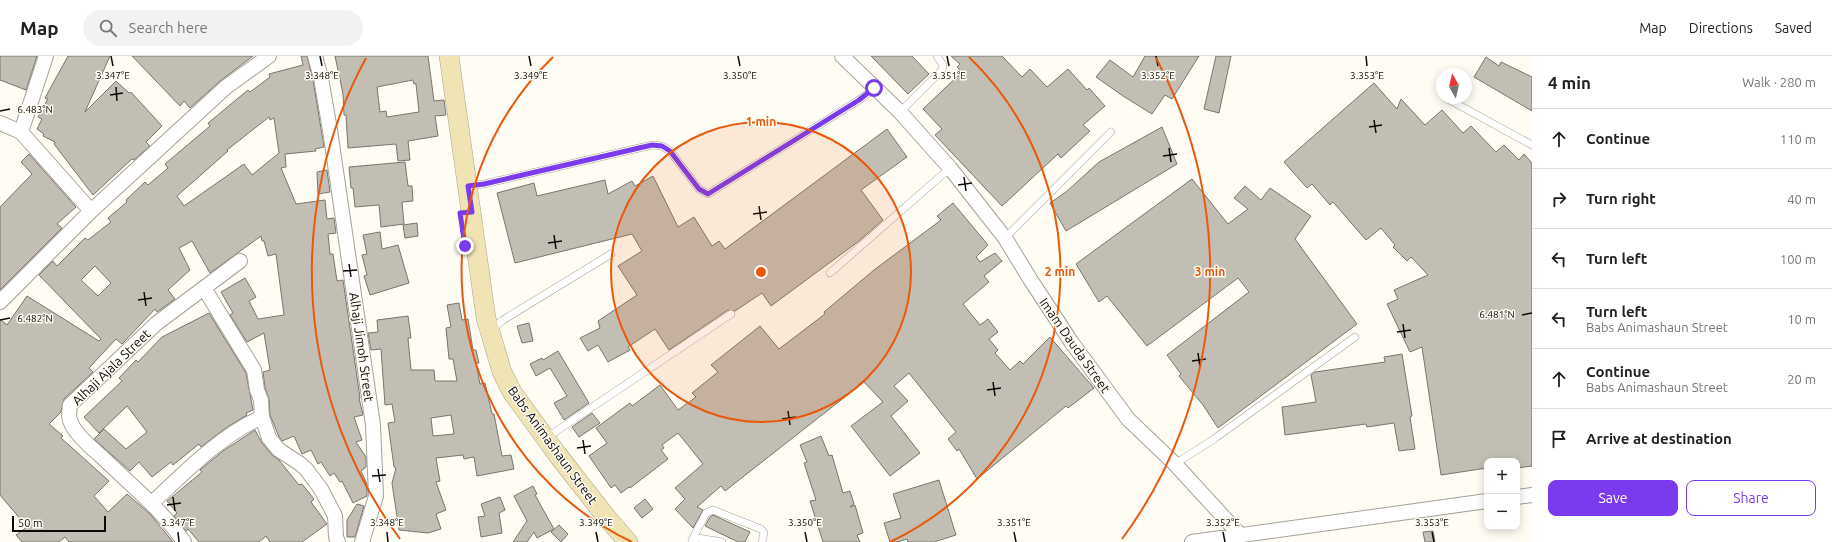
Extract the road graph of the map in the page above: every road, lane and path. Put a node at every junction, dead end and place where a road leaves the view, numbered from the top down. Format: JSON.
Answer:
{"nodes":[{"id":1,"x":46,"y":56,"type":"edge"},
{"id":2,"x":269,"y":56,"type":"edge"},
{"id":3,"x":315,"y":56,"type":"edge"},
{"id":4,"x":439,"y":56,"type":"edge"},
{"id":5,"x":449,"y":56,"type":"edge"},
{"id":6,"x":842,"y":56,"type":"edge"},
{"id":7,"x":937,"y":56,"type":"edge"},
{"id":8,"x":874,"y":88,"type":"junction"},
{"id":9,"x":1457,"y":104,"type":"edge"},
{"id":10,"x":900,"y":112,"type":"junction"},
{"id":11,"x":0,"y":123,"type":"edge"},
{"id":12,"x":21,"y":132,"type":"junction"},
{"id":13,"x":1111,"y":132,"type":"dead end"},
{"id":14,"x":1532,"y":145,"type":"edge"},
{"id":15,"x":950,"y":168,"type":"junction"},
{"id":16,"x":468,"y":186,"type":"junction"},
{"id":17,"x":91,"y":211,"type":"junction"},
{"id":18,"x":466,"y":213,"type":"junction"},
{"id":19,"x":1005,"y":238,"type":"junction"},
{"id":20,"x":611,"y":254,"type":"dead end"},
{"id":21,"x":240,"y":261,"type":"dead end"},
{"id":22,"x":830,"y":272,"type":"dead end"},
{"id":23,"x":204,"y":288,"type":"junction"},
{"id":24,"x":0,"y":302,"type":"edge"},
{"id":25,"x":731,"y":314,"type":"dead end"},
{"id":26,"x":489,"y":331,"type":"junction"},
{"id":27,"x":1355,"y":337,"type":"dead end"},
{"id":28,"x":262,"y":417,"type":"junction"},
{"id":29,"x":546,"y":438,"type":"junction"},
{"id":30,"x":1175,"y":464,"type":"junction"},
{"id":31,"x":1532,"y":495,"type":"edge"},
{"id":32,"x":1520,"y":497,"type":"edge"},
{"id":33,"x":1484,"y":501,"type":"edge"},
{"id":34,"x":152,"y":504,"type":"junction"},
{"id":35,"x":1241,"y":536,"type":"junction"},
{"id":36,"x":691,"y":541,"type":"edge"},
{"id":37,"x":184,"y":542,"type":"edge"},
{"id":38,"x":338,"y":542,"type":"edge"},
{"id":39,"x":362,"y":542,"type":"edge"},
{"id":40,"x":614,"y":542,"type":"edge"},
{"id":41,"x":628,"y":542,"type":"edge"},
{"id":42,"x":722,"y":542,"type":"edge"},
{"id":43,"x":762,"y":542,"type":"edge"},
{"id":44,"x":1192,"y":542,"type":"edge"}],
"edges":[{"from":1,"to":12,"type":"street"},
{"from":2,"to":17,"type":"street"},
{"from":3,"to":39,"type":"street","name":"Alhaji Jimoh Street"},
{"from":4,"to":18,"type":"main road","name":"Babs Animashaun Street"},
{"from":5,"to":16,"type":"main road","name":"Babs Animashaun Street"},
{"from":6,"to":8,"type":"street","name":"Imam Dauda Street"},
{"from":7,"to":10,"type":"lane"},
{"from":8,"to":10,"type":"street","name":"Imam Dauda Street"},
{"from":8,"to":16,"type":"lane"},
{"from":9,"to":14,"type":"lane"},
{"from":10,"to":15,"type":"street","name":"Imam Dauda Street"},
{"from":11,"to":12,"type":"street"},
{"from":12,"to":17,"type":"street"},
{"from":13,"to":19,"type":"lane"},
{"from":15,"to":19,"type":"street","name":"Imam Dauda Street"},
{"from":15,"to":22,"type":"lane"},
{"from":16,"to":18,"type":"main road","name":"Babs Animashaun Street"},
{"from":17,"to":24,"type":"street"},
{"from":18,"to":26,"type":"main road","name":"Babs Animashaun Street"},
{"from":18,"to":40,"type":"main road","name":"Babs Animashaun Street"},
{"from":19,"to":30,"type":"street","name":"Imam Dauda Street"},
{"from":20,"to":26,"type":"lane"},
{"from":21,"to":23,"type":"street","name":"Alhaji Ajala Street"},
{"from":23,"to":28,"type":"street"},
{"from":23,"to":34,"type":"street","name":"Alhaji Ajala Street"},
{"from":25,"to":29,"type":"lane"},
{"from":26,"to":29,"type":"main road","name":"Babs Animashaun Street"},
{"from":27,"to":30,"type":"lane"},
{"from":28,"to":34,"type":"street"},
{"from":28,"to":38,"type":"street"},
{"from":29,"to":41,"type":"main road","name":"Babs Animashaun Street"},
{"from":30,"to":35,"type":"street","name":"Imam Dauda Street"},
{"from":31,"to":32,"type":"street"},
{"from":33,"to":35,"type":"street"},
{"from":34,"to":37,"type":"street","name":"Alhaji Ajala Street"},
{"from":35,"to":44,"type":"street"},
{"from":36,"to":42,"type":"lane"},
{"from":36,"to":43,"type":"lane"}]}
